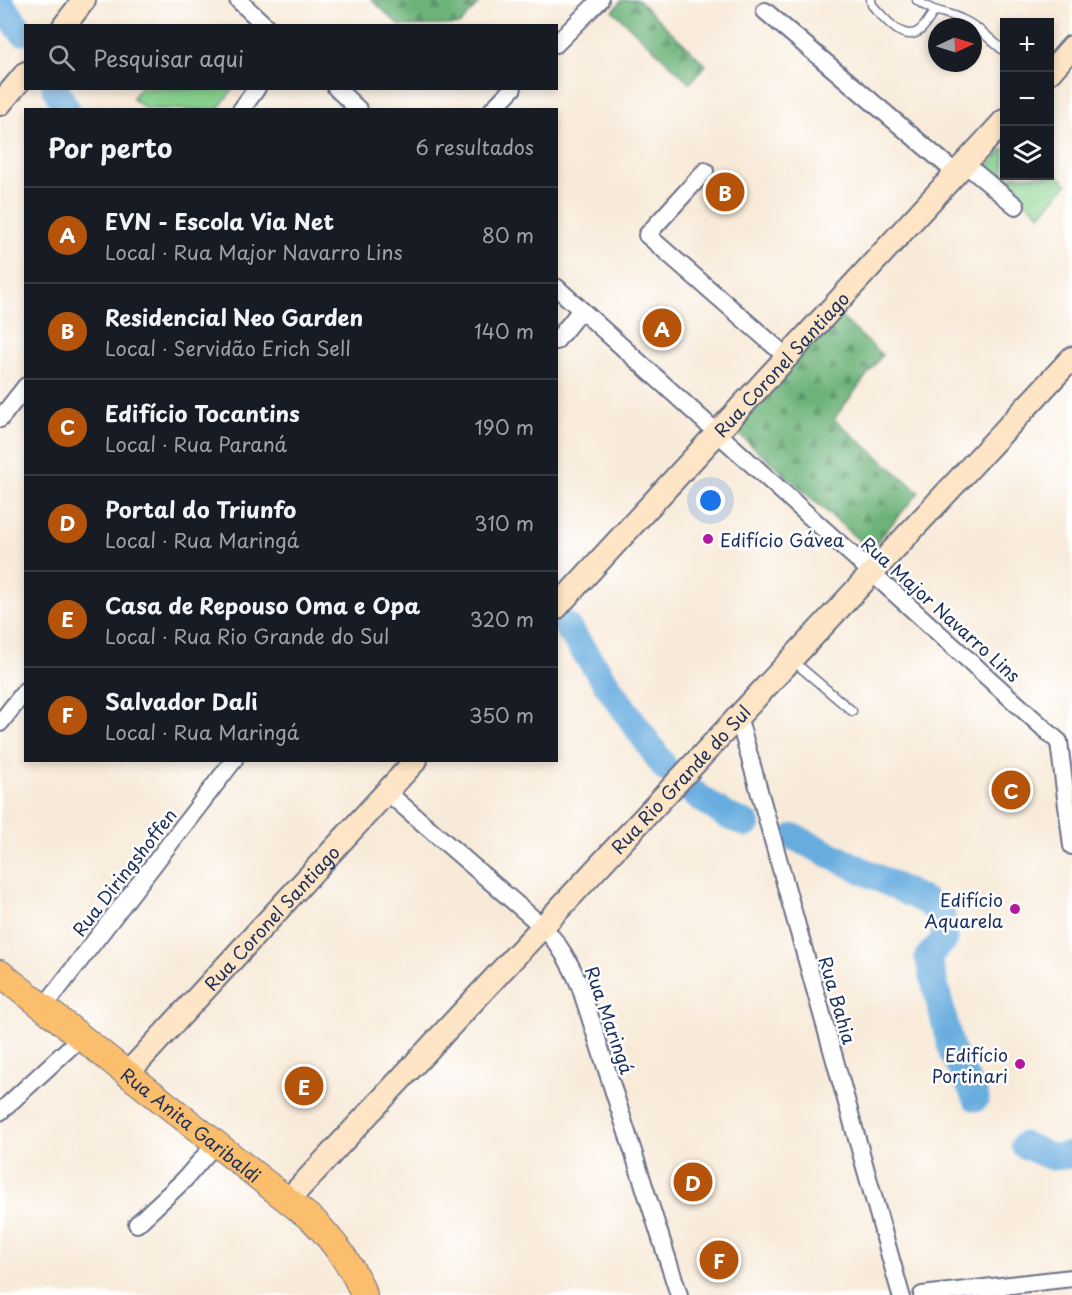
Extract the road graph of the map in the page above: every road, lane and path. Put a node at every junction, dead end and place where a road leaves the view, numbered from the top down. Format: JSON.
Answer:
{"nodes":[{"id":1,"x":84,"y":0,"type":"edge"},
{"id":2,"x":238,"y":0,"type":"edge"},
{"id":3,"x":600,"y":0,"type":"edge"},
{"id":4,"x":870,"y":0,"type":"edge"},
{"id":5,"x":917,"y":0,"type":"edge"},
{"id":6,"x":765,"y":10,"type":"dead end"},
{"id":7,"x":933,"y":12,"type":"junction"},
{"id":8,"x":66,"y":24,"type":"edge"},
{"id":9,"x":264,"y":24,"type":"edge"},
{"id":10,"x":558,"y":42,"type":"edge"},
{"id":11,"x":1000,"y":47,"type":"edge"},
{"id":12,"x":1072,"y":47,"type":"edge"},
{"id":13,"x":1054,"y":67,"type":"edge"},
{"id":14,"x":24,"y":75,"type":"edge"},
{"id":15,"x":256,"y":90,"type":"edge"},
{"id":16,"x":338,"y":90,"type":"edge"},
{"id":17,"x":511,"y":90,"type":"edge"},
{"id":18,"x":0,"y":104,"type":"edge"},
{"id":19,"x":242,"y":108,"type":"edge"},
{"id":20,"x":357,"y":108,"type":"edge"},
{"id":21,"x":494,"y":108,"type":"edge"},
{"id":22,"x":1000,"y":126,"type":"edge"},
{"id":23,"x":960,"y":168,"type":"junction"},
{"id":24,"x":705,"y":171,"type":"dead end"},
{"id":25,"x":1016,"y":206,"type":"dead end"},
{"id":26,"x":558,"y":289,"type":"edge"},
{"id":27,"x":581,"y":309,"type":"junction"},
{"id":28,"x":558,"y":338,"type":"edge"},
{"id":29,"x":787,"y":357,"type":"junction"},
{"id":30,"x":1072,"y":358,"type":"edge"},
{"id":31,"x":24,"y":389,"type":"edge"},
{"id":32,"x":0,"y":419,"type":"edge"},
{"id":33,"x":717,"y":433,"type":"junction"},
{"id":34,"x":872,"y":572,"type":"junction"},
{"id":35,"x":558,"y":606,"type":"edge"},
{"id":36,"x":791,"y":660,"type":"junction"},
{"id":37,"x":24,"y":693,"type":"edge"},
{"id":38,"x":852,"y":711,"type":"dead end"},
{"id":39,"x":738,"y":717,"type":"junction"},
{"id":40,"x":0,"y":723,"type":"edge"},
{"id":41,"x":1066,"y":741,"type":"edge"},
{"id":42,"x":232,"y":762,"type":"edge"},
{"id":43,"x":414,"y":762,"type":"edge"},
{"id":44,"x":387,"y":792,"type":"junction"},
{"id":45,"x":1072,"y":846,"type":"edge"},
{"id":46,"x":543,"y":927,"type":"junction"},
{"id":47,"x":0,"y":973,"type":"edge"},
{"id":48,"x":44,"y":1007,"type":"junction"},
{"id":49,"x":81,"y":1037,"type":"junction"},
{"id":50,"x":127,"y":1074,"type":"junction"},
{"id":51,"x":0,"y":1112,"type":"edge"},
{"id":52,"x":216,"y":1143,"type":"junction"},
{"id":53,"x":289,"y":1199,"type":"junction"},
{"id":54,"x":137,"y":1224,"type":"dead end"},
{"id":55,"x":1072,"y":1278,"type":"edge"},
{"id":56,"x":962,"y":1293,"type":"edge"},
{"id":57,"x":364,"y":1295,"type":"edge"},
{"id":58,"x":679,"y":1295,"type":"edge"},
{"id":59,"x":901,"y":1295,"type":"edge"},
{"id":60,"x":922,"y":1295,"type":"edge"}],
"edges":[{"from":1,"to":8,"type":"main road"},
{"from":2,"to":9,"type":"street"},
{"from":3,"to":10,"type":"street"},
{"from":4,"to":7,"type":"lane"},
{"from":5,"to":7,"type":"lane"},
{"from":6,"to":23,"type":"street"},
{"from":7,"to":11,"type":"lane"},
{"from":12,"to":13,"type":"main road"},
{"from":14,"to":18,"type":"main road"},
{"from":15,"to":19,"type":"street"},
{"from":16,"to":20,"type":"street"},
{"from":17,"to":21,"type":"street"},
{"from":22,"to":23,"type":"main road","name":"Rua Coronel Santiago"},
{"from":23,"to":25,"type":"street"},
{"from":23,"to":29,"type":"main road","name":"Rua Coronel Santiago"},
{"from":24,"to":29,"type":"street"},
{"from":26,"to":27,"type":"street","name":"Rua Major Navarro Lins"},
{"from":27,"to":28,"type":"street"},
{"from":27,"to":33,"type":"street","name":"Rua Major Navarro Lins"},
{"from":29,"to":33,"type":"main road","name":"Rua Coronel Santiago"},
{"from":30,"to":34,"type":"main road","name":"Rua Rio Grande do Sul"},
{"from":31,"to":32,"type":"street"},
{"from":33,"to":34,"type":"street","name":"Rua Major Navarro Lins"},
{"from":33,"to":35,"type":"main road","name":"Rua Coronel Santiago"},
{"from":34,"to":36,"type":"main road","name":"Rua Rio Grande do Sul"},
{"from":34,"to":41,"type":"street","name":"Rua Major Navarro Lins"},
{"from":36,"to":38,"type":"lane"},
{"from":36,"to":39,"type":"main road","name":"Rua Rio Grande do Sul"},
{"from":37,"to":40,"type":"street"},
{"from":39,"to":46,"type":"main road","name":"Rua Rio Grande do Sul"},
{"from":39,"to":59,"type":"street","name":"Rua Bahia"},
{"from":41,"to":45,"type":"street"},
{"from":42,"to":48,"type":"street","name":"Rua Diringshoffen"},
{"from":43,"to":44,"type":"main road","name":"Rua Coronel Santiago"},
{"from":44,"to":46,"type":"street","name":"Rua Maringá"},
{"from":44,"to":50,"type":"main road","name":"Rua Coronel Santiago"},
{"from":46,"to":53,"type":"main road","name":"Rua Rio Grande do Sul"},
{"from":46,"to":58,"type":"street","name":"Rua Maringá"},
{"from":47,"to":48,"type":"main road","name":"Rua Anita Garibaldi"},
{"from":48,"to":49,"type":"main road","name":"Rua Anita Garibaldi"},
{"from":49,"to":50,"type":"main road","name":"Rua Anita Garibaldi"},
{"from":49,"to":51,"type":"street"},
{"from":50,"to":52,"type":"main road","name":"Rua Anita Garibaldi"},
{"from":52,"to":53,"type":"main road","name":"Rua Anita Garibaldi"},
{"from":52,"to":54,"type":"street"},
{"from":53,"to":57,"type":"main road","name":"Rua Anita Garibaldi"},
{"from":55,"to":56,"type":"street"},
{"from":56,"to":60,"type":"street"}]}
